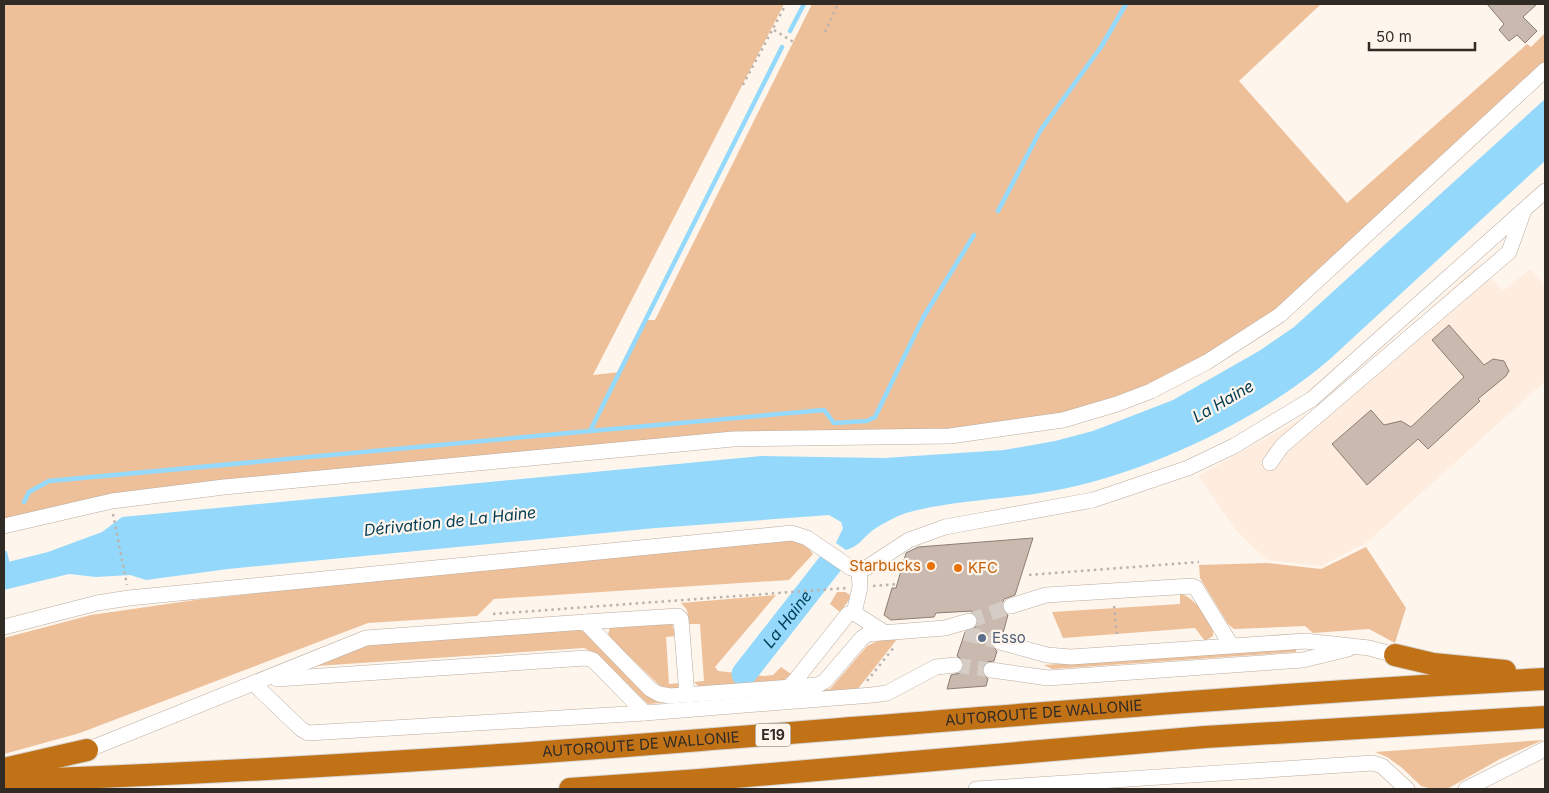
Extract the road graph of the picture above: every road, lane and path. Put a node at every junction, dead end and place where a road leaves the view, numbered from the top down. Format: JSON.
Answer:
{"nodes":[{"id":1,"x":786,"y":4,"type":"edge"},
{"id":2,"x":838,"y":4,"type":"edge"},
{"id":3,"x":774,"y":30,"type":"junction"},
{"id":4,"x":825,"y":32,"type":"dead end"},
{"id":5,"x":795,"y":43,"type":"dead end"},
{"id":6,"x":1545,"y":70,"type":"edge"},
{"id":7,"x":743,"y":85,"type":"dead end"},
{"id":8,"x":1545,"y":191,"type":"edge"},
{"id":9,"x":1525,"y":210,"type":"junction"},
{"id":10,"x":1270,"y":463,"type":"dead end"},
{"id":11,"x":114,"y":517,"type":"dead end"},
{"id":12,"x":4,"y":526,"type":"edge"},
{"id":13,"x":1199,"y":562,"type":"dead end"},
{"id":14,"x":855,"y":569,"type":"junction"},
{"id":15,"x":1029,"y":574,"type":"dead end"},
{"id":16,"x":126,"y":580,"type":"dead end"},
{"id":17,"x":833,"y":588,"type":"dead end"},
{"id":18,"x":783,"y":592,"type":"dead end"},
{"id":19,"x":1011,"y":606,"type":"tunnel mouth"},
{"id":20,"x":854,"y":612,"type":"junction"},
{"id":21,"x":585,"y":622,"type":"junction"},
{"id":22,"x":4,"y":627,"type":"edge"},
{"id":23,"x":967,"y":627,"type":"tunnel mouth"},
{"id":24,"x":907,"y":630,"type":"junction"},
{"id":25,"x":884,"y":632,"type":"junction"},
{"id":26,"x":1000,"y":642,"type":"tunnel mouth"},
{"id":27,"x":1230,"y":645,"type":"junction"},
{"id":28,"x":1360,"y":647,"type":"junction"},
{"id":29,"x":1395,"y":655,"type":"joint"},
{"id":30,"x":954,"y":665,"type":"tunnel mouth"},
{"id":31,"x":991,"y":670,"type":"tunnel mouth"},
{"id":32,"x":1544,"y":679,"type":"edge"},
{"id":33,"x":259,"y":682,"type":"junction"},
{"id":34,"x":790,"y":687,"type":"junction"},
{"id":35,"x":862,"y":688,"type":"dead end"},
{"id":36,"x":687,"y":695,"type":"junction"},
{"id":37,"x":644,"y":713,"type":"junction"},
{"id":38,"x":1545,"y":717,"type":"edge"},
{"id":39,"x":1545,"y":749,"type":"edge"},
{"id":40,"x":87,"y":750,"type":"joint"},
{"id":41,"x":4,"y":768,"type":"edge"},
{"id":42,"x":4,"y":781,"type":"edge"},
{"id":43,"x":1077,"y":786,"type":"edge"},
{"id":44,"x":570,"y":789,"type":"edge"},
{"id":45,"x":976,"y":789,"type":"edge"},
{"id":46,"x":1407,"y":789,"type":"edge"},
{"id":47,"x":1466,"y":789,"type":"edge"}],
"edges":[{"from":1,"to":3,"type":"path"},
{"from":2,"to":4,"type":"path"},
{"from":3,"to":5,"type":"path"},
{"from":3,"to":7,"type":"path"},
{"from":6,"to":12,"type":"lane"},
{"from":8,"to":9,"type":"lane"},
{"from":9,"to":10,"type":"lane"},
{"from":9,"to":14,"type":"lane"},
{"from":11,"to":16,"type":"path"},
{"from":13,"to":15,"type":"path"},
{"from":14,"to":20,"type":"lane"},
{"from":14,"to":22,"type":"lane"},
{"from":17,"to":18,"type":"path"},
{"from":19,"to":27,"type":"lane"},
{"from":20,"to":25,"type":"lane"},
{"from":20,"to":34,"type":"lane"},
{"from":21,"to":33,"type":"lane"},
{"from":21,"to":36,"type":"lane"},
{"from":21,"to":36,"type":"lane"},
{"from":23,"to":24,"type":"lane"},
{"from":24,"to":25,"type":"lane"},
{"from":24,"to":35,"type":"path"},
{"from":25,"to":34,"type":"lane"},
{"from":26,"to":27,"type":"lane"},
{"from":27,"to":28,"type":"lane"},
{"from":28,"to":29,"type":"lane"},
{"from":28,"to":31,"type":"lane"},
{"from":29,"to":32,"type":"highway"},
{"from":30,"to":37,"type":"lane"},
{"from":32,"to":42,"type":"highway","name":"AUTOROUTE DE WALLONIE","number":"E19"},
{"from":33,"to":37,"type":"lane"},
{"from":33,"to":37,"type":"lane"},
{"from":33,"to":40,"type":"lane"},
{"from":34,"to":36,"type":"lane"},
{"from":38,"to":44,"type":"highway"},
{"from":39,"to":47,"type":"lane"},
{"from":40,"to":41,"type":"highway"},
{"from":43,"to":45,"type":"lane"},
{"from":43,"to":46,"type":"lane"}]}
